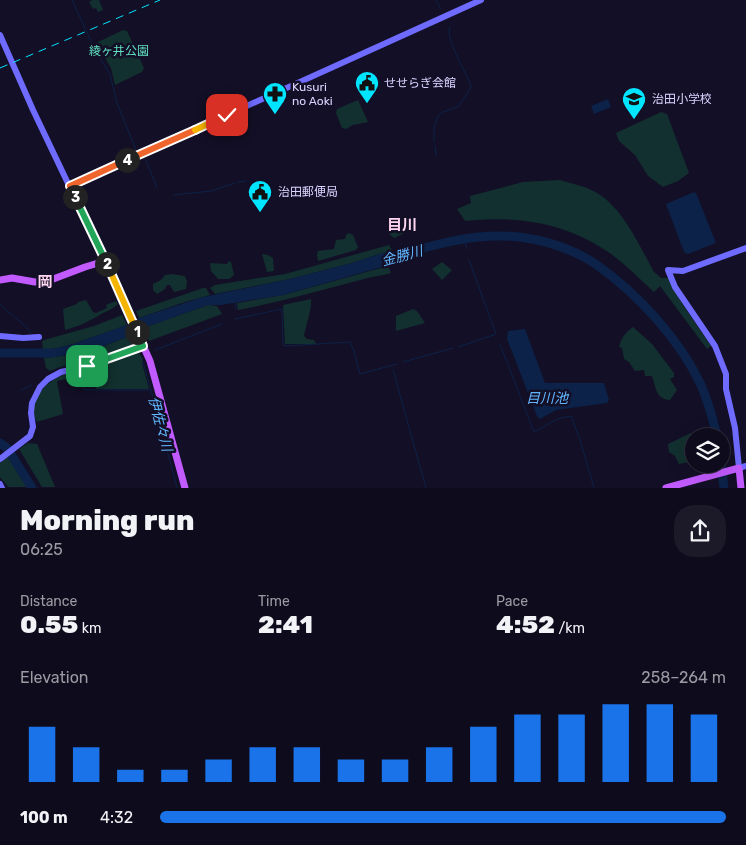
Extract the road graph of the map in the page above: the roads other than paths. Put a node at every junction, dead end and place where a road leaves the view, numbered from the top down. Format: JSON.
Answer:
{"nodes":[{"id":1,"x":481,"y":0,"type":"edge"},
{"id":2,"x":0,"y":35,"type":"edge"},
{"id":3,"x":70,"y":186,"type":"junction"},
{"id":4,"x":746,"y":248,"type":"edge"},
{"id":5,"x":105,"y":262,"type":"junction"},
{"id":6,"x":0,"y":280,"type":"edge"},
{"id":7,"x":0,"y":336,"type":"edge"},
{"id":8,"x":39,"y":337,"type":"dead end"},
{"id":9,"x":142,"y":343,"type":"junction"},
{"id":10,"x":0,"y":459,"type":"edge"},
{"id":11,"x":740,"y":468,"type":"edge"},
{"id":12,"x":0,"y":484,"type":"edge"},
{"id":13,"x":2,"y":488,"type":"edge"},
{"id":14,"x":185,"y":488,"type":"edge"},
{"id":15,"x":666,"y":488,"type":"edge"},
{"id":16,"x":741,"y":488,"type":"edge"}],
"edges":[{"from":1,"to":3,"type":"street"},
{"from":2,"to":3,"type":"street"},
{"from":3,"to":5,"type":"street"},
{"from":4,"to":11,"type":"street"},
{"from":5,"to":6,"type":"main road"},
{"from":5,"to":9,"type":"main road"},
{"from":7,"to":8,"type":"street"},
{"from":9,"to":10,"type":"street"},
{"from":9,"to":14,"type":"main road"},
{"from":11,"to":15,"type":"main road"},
{"from":11,"to":16,"type":"main road"},
{"from":12,"to":13,"type":"street"}]}
